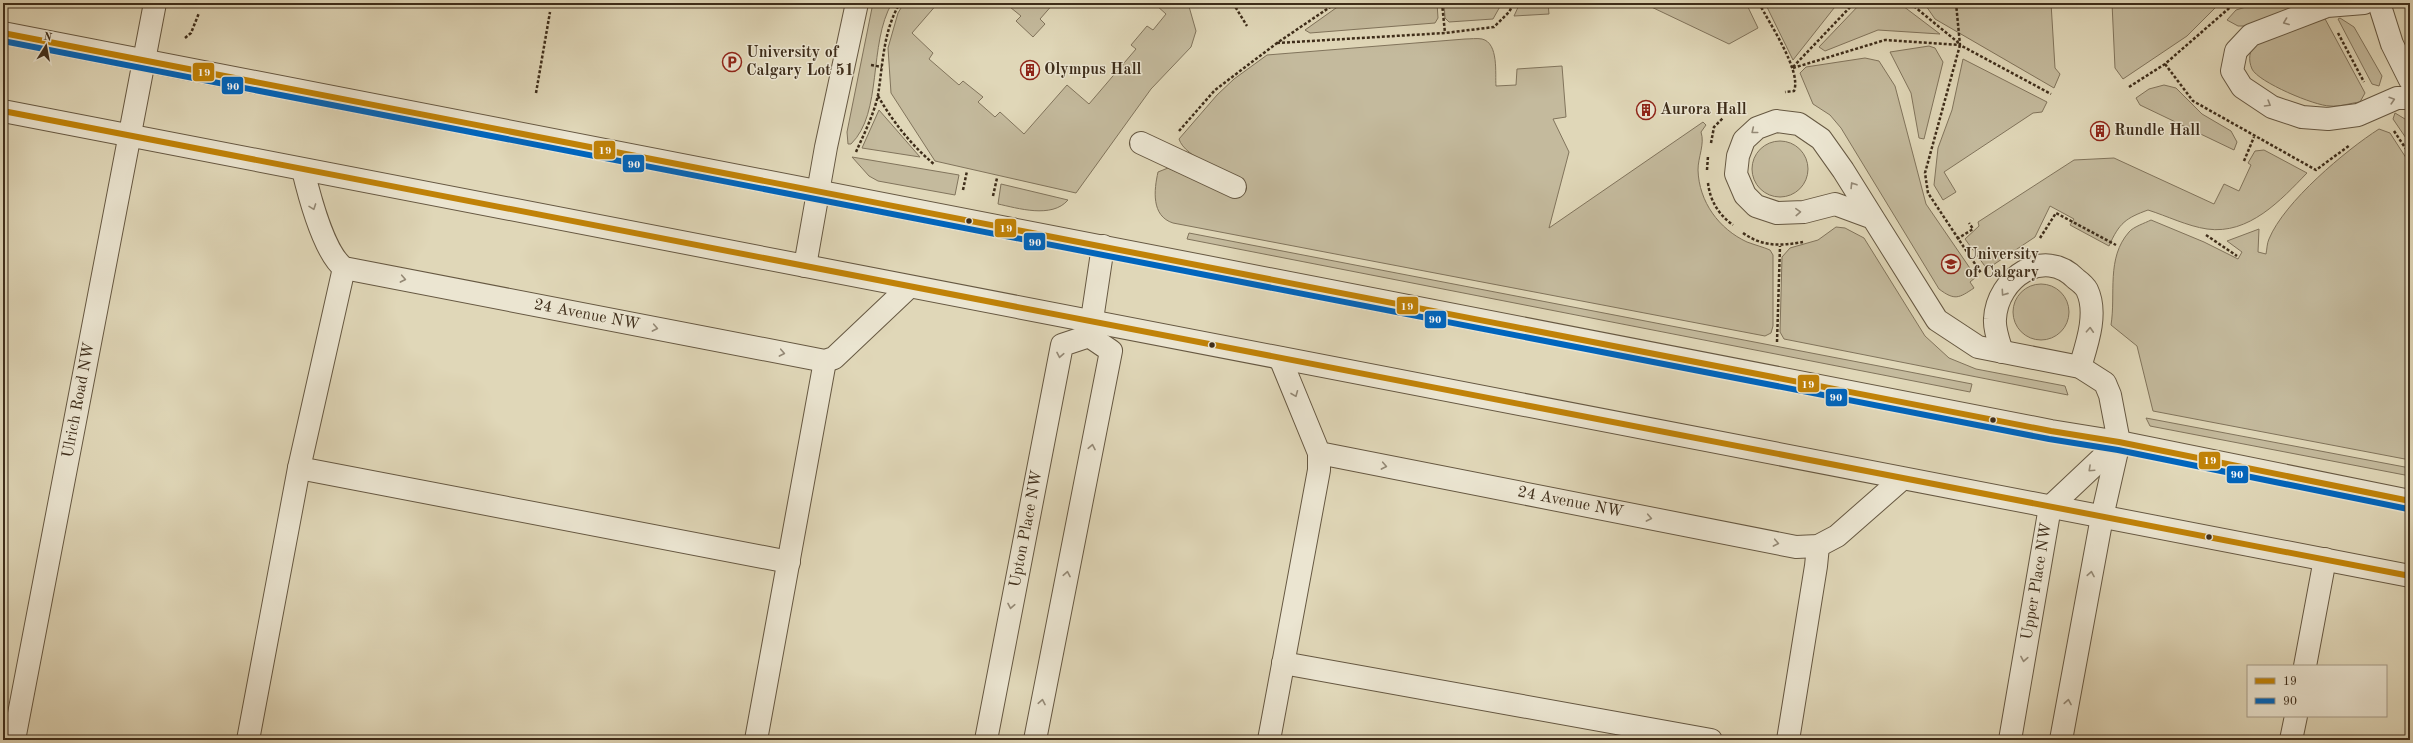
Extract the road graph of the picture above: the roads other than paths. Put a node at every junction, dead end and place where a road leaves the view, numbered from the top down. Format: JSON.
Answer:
{"nodes":[{"id":1,"x":155,"y":3,"type":"edge"},
{"id":2,"x":857,"y":3,"type":"edge"},
{"id":3,"x":2364,"y":3,"type":"edge"},
{"id":4,"x":2379,"y":3,"type":"edge"},
{"id":5,"x":3,"y":33,"type":"edge"},
{"id":6,"x":144,"y":60,"type":"junction"},
{"id":7,"x":2410,"y":80,"type":"edge"},
{"id":8,"x":2410,"y":98,"type":"edge"},
{"id":9,"x":3,"y":110,"type":"edge"},
{"id":10,"x":130,"y":135,"type":"junction"},
{"id":11,"x":1141,"y":143,"type":"dead end"},
{"id":12,"x":303,"y":170,"type":"junction"},
{"id":13,"x":1235,"y":187,"type":"dead end"},
{"id":14,"x":819,"y":192,"type":"junction"},
{"id":15,"x":1873,"y":218,"type":"junction"},
{"id":16,"x":1103,"y":246,"type":"junction"},
{"id":17,"x":806,"y":266,"type":"junction"},
{"id":18,"x":344,"y":268,"type":"junction"},
{"id":19,"x":909,"y":286,"type":"junction"},
{"id":20,"x":1090,"y":328,"type":"junction"},
{"id":21,"x":2002,"y":352,"type":"junction"},
{"id":22,"x":1280,"y":358,"type":"junction"},
{"id":23,"x":825,"y":361,"type":"junction"},
{"id":24,"x":2080,"y":368,"type":"junction"},
{"id":25,"x":2119,"y":442,"type":"junction"},
{"id":26,"x":1319,"y":453,"type":"junction"},
{"id":27,"x":299,"y":468,"type":"junction"},
{"id":28,"x":1902,"y":479,"type":"junction"},
{"id":29,"x":2410,"y":501,"type":"edge"},
{"id":30,"x":2050,"y":507,"type":"junction"},
{"id":31,"x":2102,"y":517,"type":"junction"},
{"id":32,"x":1818,"y":546,"type":"junction"},
{"id":33,"x":2325,"y":559,"type":"junction"},
{"id":34,"x":789,"y":562,"type":"junction"},
{"id":35,"x":2410,"y":576,"type":"edge"},
{"id":36,"x":1283,"y":662,"type":"junction"},
{"id":37,"x":2305,"y":665,"type":"edge"},
{"id":38,"x":2296,"y":717,"type":"edge"},
{"id":39,"x":14,"y":740,"type":"edge"},
{"id":40,"x":248,"y":740,"type":"edge"},
{"id":41,"x":756,"y":740,"type":"edge"},
{"id":42,"x":986,"y":740,"type":"edge"},
{"id":43,"x":1035,"y":740,"type":"edge"},
{"id":44,"x":1269,"y":740,"type":"edge"},
{"id":45,"x":1711,"y":740,"type":"edge"},
{"id":46,"x":1788,"y":740,"type":"edge"},
{"id":47,"x":2010,"y":740,"type":"edge"},
{"id":48,"x":2061,"y":740,"type":"edge"},
{"id":49,"x":2291,"y":740,"type":"edge"}],
"edges":[{"from":1,"to":6,"type":"street","name":"Ulrich Road NW"},
{"from":2,"to":14,"type":"street"},
{"from":3,"to":8,"type":"street","one_way":true},
{"from":4,"to":7,"type":"street"},
{"from":5,"to":6,"type":"street"},
{"from":6,"to":10,"type":"street","name":"Ulrich Road NW"},
{"from":6,"to":14,"type":"street"},
{"from":9,"to":10,"type":"street"},
{"from":10,"to":12,"type":"street"},
{"from":10,"to":39,"type":"street","name":"Ulrich Road NW"},
{"from":11,"to":13,"type":"street"},
{"from":12,"to":17,"type":"street"},
{"from":12,"to":18,"type":"street","one_way":true},
{"from":14,"to":16,"type":"street"},
{"from":14,"to":17,"type":"street"},
{"from":15,"to":15,"type":"street","one_way":true},
{"from":15,"to":21,"type":"street"},
{"from":16,"to":20,"type":"street"},
{"from":16,"to":25,"type":"street"},
{"from":17,"to":19,"type":"street"},
{"from":18,"to":23,"type":"street","name":"24 Avenue NW","one_way":true},
{"from":18,"to":27,"type":"street"},
{"from":19,"to":20,"type":"street"},
{"from":19,"to":23,"type":"street"},
{"from":20,"to":22,"type":"street"},
{"from":20,"to":42,"type":"street","name":"Upton Place NW","one_way":true},
{"from":43,"to":20,"type":"street","one_way":true},
{"from":21,"to":24,"type":"street"},
{"from":24,"to":21,"type":"street","one_way":true},
{"from":22,"to":26,"type":"street","one_way":true},
{"from":22,"to":28,"type":"street"},
{"from":23,"to":34,"type":"street"},
{"from":24,"to":25,"type":"street"},
{"from":25,"to":29,"type":"street"},
{"from":25,"to":30,"type":"street","name":"Upper Place NW","one_way":true},
{"from":25,"to":31,"type":"street"},
{"from":26,"to":32,"type":"street","name":"24 Avenue NW","one_way":true},
{"from":26,"to":36,"type":"street"},
{"from":27,"to":34,"type":"street"},
{"from":27,"to":40,"type":"street"},
{"from":28,"to":30,"type":"street"},
{"from":28,"to":32,"type":"street","name":"24 Avenue NW"},
{"from":30,"to":31,"type":"street"},
{"from":30,"to":47,"type":"street","name":"Upper Place NW","one_way":true},
{"from":31,"to":33,"type":"street"},
{"from":48,"to":31,"type":"street","one_way":true},
{"from":32,"to":46,"type":"street"},
{"from":33,"to":35,"type":"street"},
{"from":33,"to":37,"type":"street"},
{"from":34,"to":41,"type":"street"},
{"from":36,"to":44,"type":"street"},
{"from":36,"to":45,"type":"street"},
{"from":38,"to":49,"type":"street"}]}
